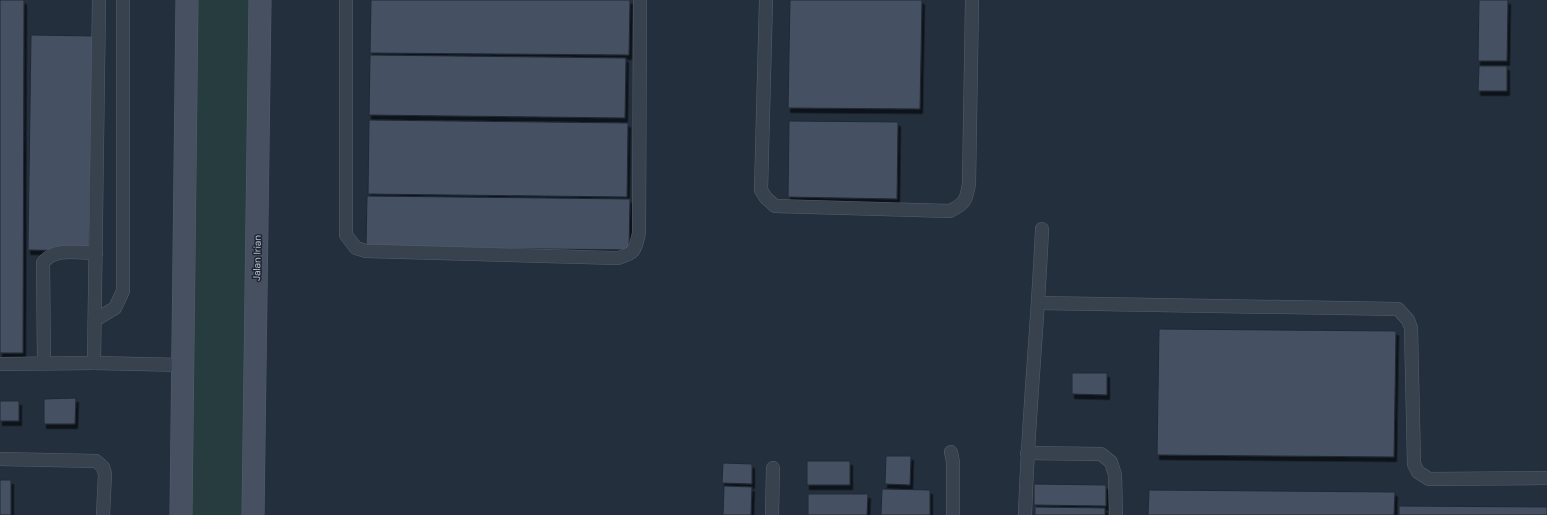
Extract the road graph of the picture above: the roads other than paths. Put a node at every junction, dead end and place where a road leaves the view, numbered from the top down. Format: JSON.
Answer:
{"nodes":[{"id":1,"x":98,"y":0,"type":"edge"},
{"id":2,"x":123,"y":0,"type":"edge"},
{"id":3,"x":187,"y":0,"type":"edge"},
{"id":4,"x":260,"y":0,"type":"edge"},
{"id":5,"x":346,"y":0,"type":"edge"},
{"id":6,"x":640,"y":0,"type":"edge"},
{"id":7,"x":766,"y":0,"type":"edge"},
{"id":8,"x":972,"y":0,"type":"edge"},
{"id":9,"x":1042,"y":229,"type":"dead end"},
{"id":10,"x":96,"y":253,"type":"junction"},
{"id":11,"x":1039,"y":303,"type":"junction"},
{"id":12,"x":95,"y":320,"type":"junction"},
{"id":13,"x":94,"y":363,"type":"junction"},
{"id":14,"x":0,"y":364,"type":"edge"},
{"id":15,"x":44,"y":364,"type":"junction"},
{"id":16,"x":183,"y":365,"type":"junction"},
{"id":17,"x":951,"y":452,"type":"dead end"},
{"id":18,"x":1027,"y":453,"type":"junction"},
{"id":19,"x":0,"y":459,"type":"edge"},
{"id":20,"x":773,"y":468,"type":"dead end"},
{"id":21,"x":1547,"y":478,"type":"edge"},
{"id":22,"x":103,"y":515,"type":"edge"},
{"id":23,"x":181,"y":515,"type":"edge"},
{"id":24,"x":253,"y":515,"type":"edge"},
{"id":25,"x":772,"y":515,"type":"edge"},
{"id":26,"x":953,"y":515,"type":"edge"},
{"id":27,"x":1025,"y":515,"type":"edge"},
{"id":28,"x":1116,"y":515,"type":"edge"}],
"edges":[{"from":1,"to":10,"type":"lane"},
{"from":2,"to":12,"type":"lane"},
{"from":3,"to":16,"type":"street"},
{"from":4,"to":24,"type":"street","name":"Jalan Irian"},
{"from":5,"to":6,"type":"lane"},
{"from":7,"to":8,"type":"lane"},
{"from":9,"to":11,"type":"lane"},
{"from":10,"to":12,"type":"lane"},
{"from":10,"to":15,"type":"lane"},
{"from":11,"to":18,"type":"lane"},
{"from":11,"to":21,"type":"lane"},
{"from":12,"to":13,"type":"lane"},
{"from":13,"to":15,"type":"lane"},
{"from":13,"to":16,"type":"lane"},
{"from":14,"to":15,"type":"lane"},
{"from":16,"to":23,"type":"street"},
{"from":17,"to":26,"type":"lane"},
{"from":18,"to":27,"type":"lane"},
{"from":18,"to":28,"type":"lane"},
{"from":19,"to":22,"type":"lane"},
{"from":20,"to":25,"type":"lane"}]}
